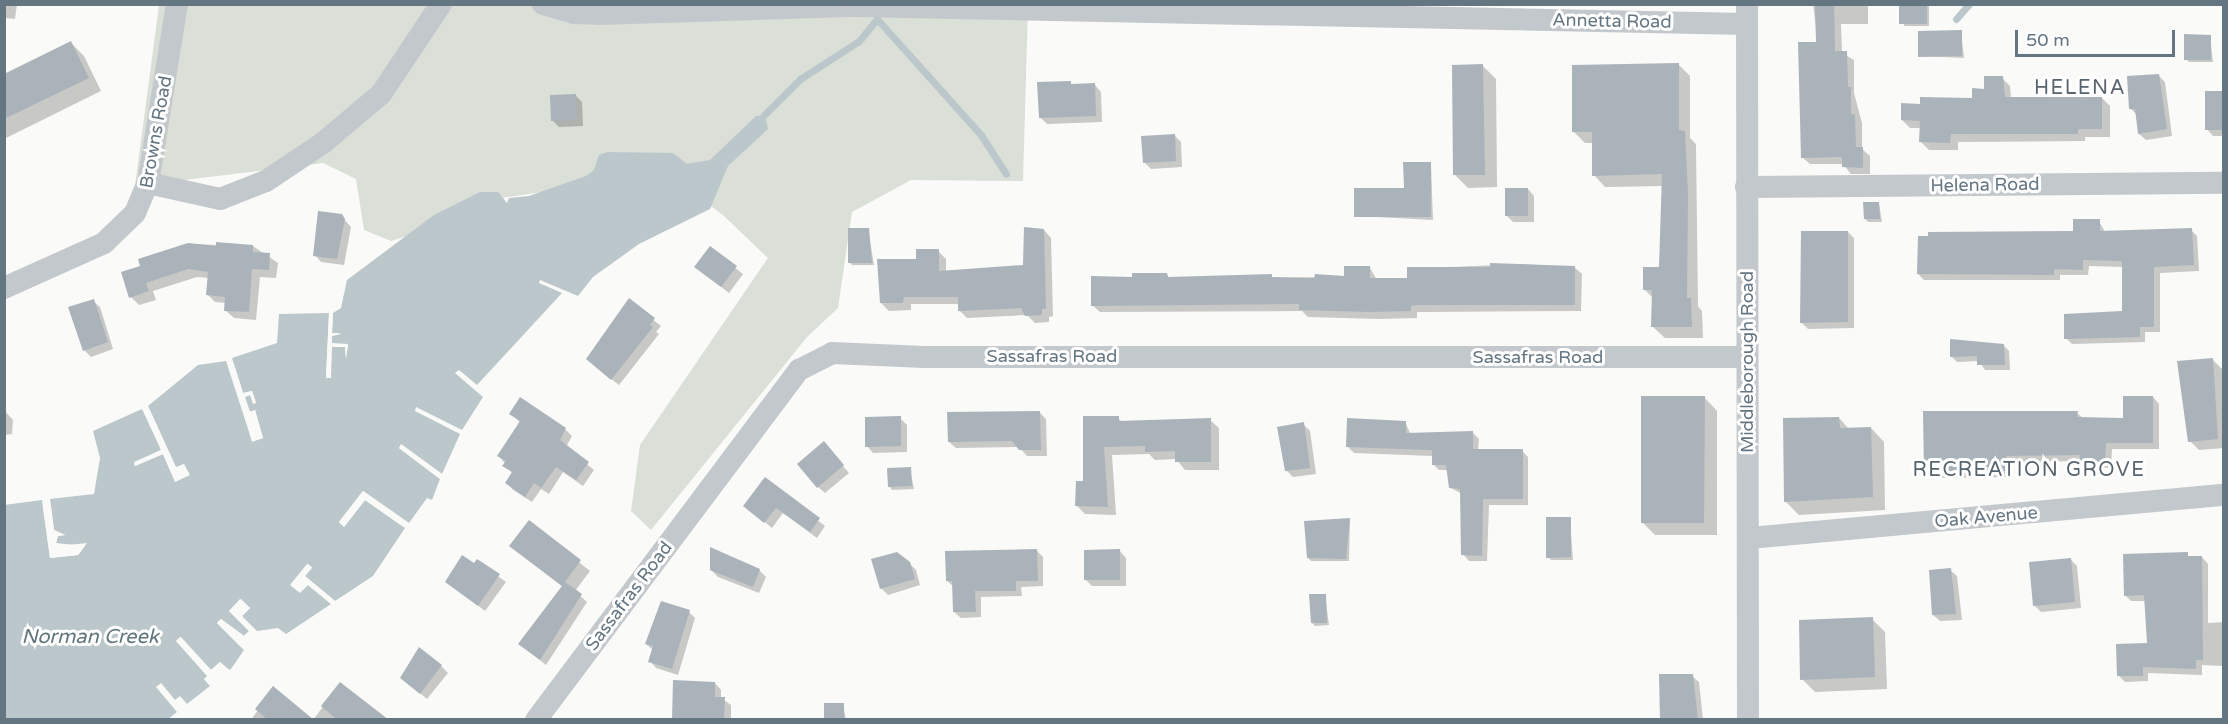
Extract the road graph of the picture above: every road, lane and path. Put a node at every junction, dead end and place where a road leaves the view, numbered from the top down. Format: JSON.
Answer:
{"nodes":[{"id":1,"x":177,"y":4,"type":"edge"},
{"id":2,"x":441,"y":4,"type":"edge"},
{"id":3,"x":543,"y":4,"type":"edge"},
{"id":4,"x":1747,"y":14,"type":"edge"},
{"id":5,"x":148,"y":183,"type":"junction"},
{"id":6,"x":2223,"y":183,"type":"edge"},
{"id":7,"x":1746,"y":187,"type":"junction"},
{"id":8,"x":4,"y":288,"type":"edge"},
{"id":9,"x":1747,"y":357,"type":"junction"},
{"id":10,"x":2223,"y":495,"type":"edge"},
{"id":11,"x":1749,"y":538,"type":"junction"},
{"id":12,"x":536,"y":720,"type":"edge"},
{"id":13,"x":1748,"y":720,"type":"edge"}],
"edges":[{"from":1,"to":5,"type":"street","name":"Browns Road"},
{"from":2,"to":5,"type":"street"},
{"from":3,"to":4,"type":"street","name":"Annetta Road"},
{"from":4,"to":7,"type":"street","name":"Middleborough Road"},
{"from":5,"to":8,"type":"street","name":"Browns Road"},
{"from":6,"to":7,"type":"street","name":"Helena Road"},
{"from":7,"to":9,"type":"street","name":"Middleborough Road"},
{"from":9,"to":11,"type":"street","name":"Middleborough Road"},
{"from":9,"to":12,"type":"street","name":"Sassafras Road"},
{"from":10,"to":11,"type":"street","name":"Oak Avenue"},
{"from":11,"to":13,"type":"street","name":"Middleborough Road"}]}
